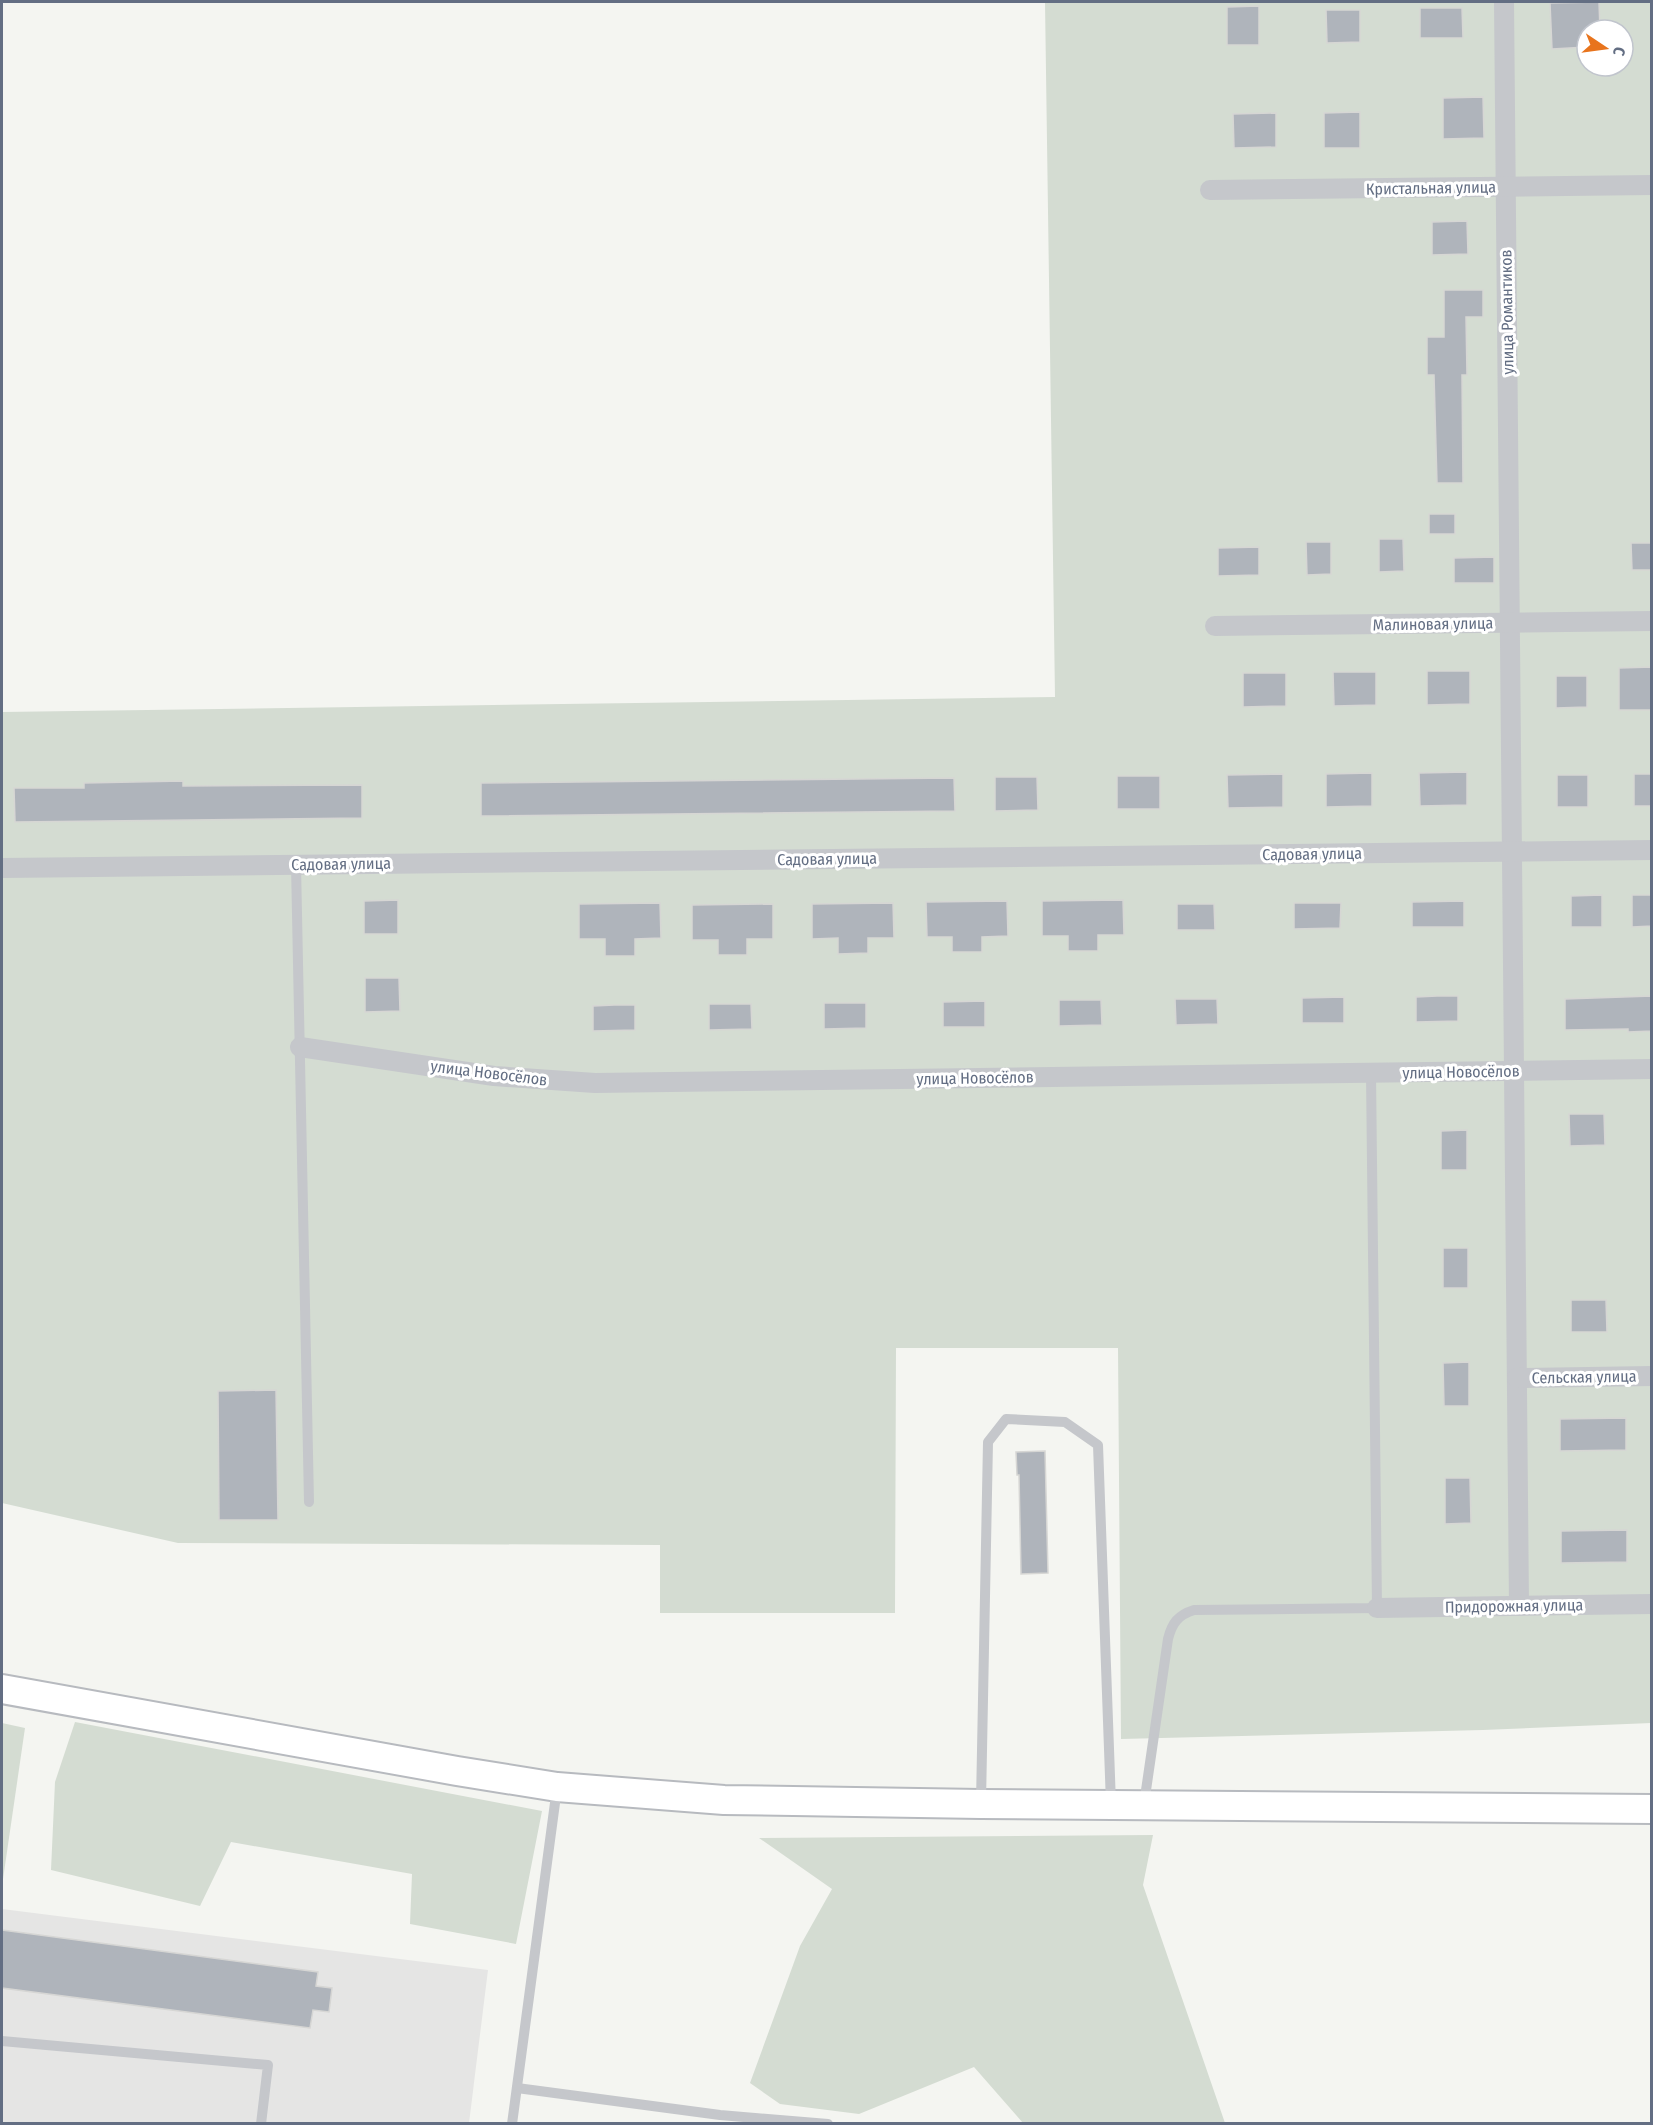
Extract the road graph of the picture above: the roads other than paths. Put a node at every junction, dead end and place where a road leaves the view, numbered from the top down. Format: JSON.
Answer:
{"nodes":[{"id":1,"x":1504,"y":2,"type":"edge"},
{"id":2,"x":1652,"y":185,"type":"edge"},
{"id":3,"x":1506,"y":187,"type":"junction"},
{"id":4,"x":1210,"y":190,"type":"dead end"},
{"id":5,"x":1652,"y":621,"type":"edge"},
{"id":6,"x":1510,"y":623,"type":"junction"},
{"id":7,"x":1215,"y":626,"type":"dead end"},
{"id":8,"x":1652,"y":850,"type":"edge"},
{"id":9,"x":1512,"y":851,"type":"junction"},
{"id":10,"x":296,"y":865,"type":"junction"},
{"id":11,"x":2,"y":868,"type":"edge"},
{"id":12,"x":300,"y":1047,"type":"junction"},
{"id":13,"x":1652,"y":1070,"type":"edge"},
{"id":14,"x":1514,"y":1071,"type":"junction"},
{"id":15,"x":1371,"y":1073,"type":"junction"},
{"id":16,"x":1652,"y":1376,"type":"edge"},
{"id":17,"x":1517,"y":1378,"type":"junction"},
{"id":18,"x":309,"y":1502,"type":"dead end"},
{"id":19,"x":1652,"y":1604,"type":"edge"},
{"id":20,"x":1519,"y":1606,"type":"junction"},
{"id":21,"x":1377,"y":1608,"type":"junction"},
{"id":22,"x":2,"y":1689,"type":"edge"},
{"id":23,"x":557,"y":1787,"type":"junction"},
{"id":24,"x":981,"y":1804,"type":"junction"},
{"id":25,"x":1111,"y":1804,"type":"junction"},
{"id":26,"x":1144,"y":1805,"type":"junction"},
{"id":27,"x":1652,"y":1809,"type":"edge"},
{"id":28,"x":2,"y":2041,"type":"edge"},
{"id":29,"x":516,"y":2088,"type":"junction"},
{"id":30,"x":704,"y":2118,"type":"edge"},
{"id":31,"x":261,"y":2124,"type":"edge"},
{"id":32,"x":512,"y":2124,"type":"edge"},
{"id":33,"x":828,"y":2124,"type":"edge"}],
"edges":[{"from":1,"to":3,"type":"street","name":"улица Романтиков"},
{"from":2,"to":3,"type":"street","name":"Кристальная улица"},
{"from":3,"to":4,"type":"street","name":"Кристальная улица"},
{"from":3,"to":6,"type":"street","name":"улица Романтиков"},
{"from":5,"to":6,"type":"street","name":"Малиновая улица"},
{"from":6,"to":7,"type":"street","name":"Малиновая улица"},
{"from":6,"to":9,"type":"street","name":"улица Романтиков"},
{"from":8,"to":9,"type":"street","name":"Садовая улица"},
{"from":9,"to":10,"type":"street","name":"Садовая улица"},
{"from":9,"to":14,"type":"street","name":"улица Романтиков"},
{"from":10,"to":11,"type":"street","name":"Садовая улица"},
{"from":10,"to":12,"type":"lane"},
{"from":12,"to":15,"type":"street","name":"улица Новосёлов"},
{"from":12,"to":18,"type":"lane"},
{"from":13,"to":14,"type":"street","name":"улица Новосёлов"},
{"from":14,"to":15,"type":"street","name":"улица Новосёлов"},
{"from":14,"to":17,"type":"street","name":"улица Романтиков"},
{"from":15,"to":21,"type":"lane"},
{"from":16,"to":17,"type":"street","name":"Сельская улица"},
{"from":17,"to":20,"type":"street","name":"улица Романтиков"},
{"from":19,"to":20,"type":"street","name":"Придорожная улица"},
{"from":20,"to":21,"type":"street","name":"Придорожная улица"},
{"from":21,"to":26,"type":"lane"},
{"from":22,"to":23,"type":"main road"},
{"from":23,"to":24,"type":"main road"},
{"from":23,"to":29,"type":"lane"},
{"from":24,"to":25,"type":"main road"},
{"from":24,"to":25,"type":"lane"},
{"from":25,"to":26,"type":"main road"},
{"from":26,"to":27,"type":"main road"},
{"from":28,"to":31,"type":"lane"},
{"from":29,"to":30,"type":"lane"},
{"from":29,"to":32,"type":"lane"},
{"from":30,"to":33,"type":"lane"}]}
